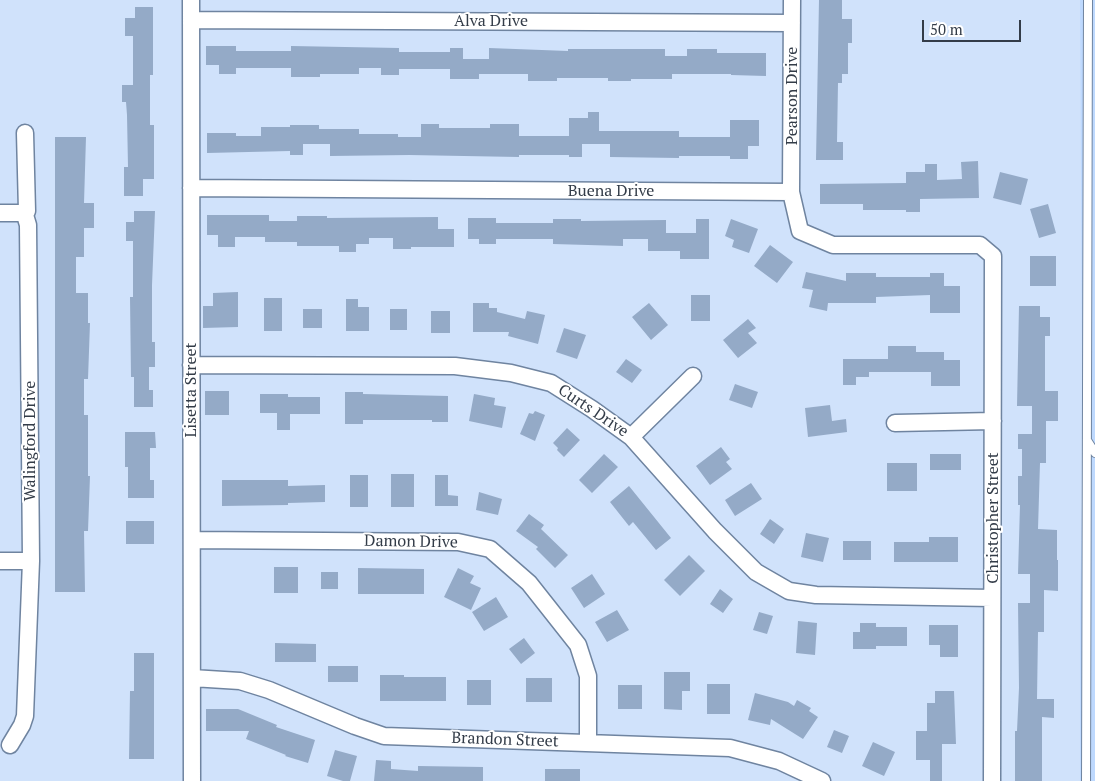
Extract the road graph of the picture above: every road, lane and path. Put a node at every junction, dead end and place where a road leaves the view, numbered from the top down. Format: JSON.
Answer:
{"nodes":[{"id":1,"x":190,"y":0,"type":"edge"},
{"id":2,"x":792,"y":0,"type":"edge"},
{"id":3,"x":1088,"y":0,"type":"edge"},
{"id":4,"x":190,"y":20,"type":"junction"},
{"id":5,"x":792,"y":23,"type":"junction"},
{"id":6,"x":1091,"y":28,"type":"edge"},
{"id":7,"x":26,"y":133,"type":"dead end"},
{"id":8,"x":190,"y":188,"type":"junction"},
{"id":9,"x":791,"y":192,"type":"junction"},
{"id":10,"x":0,"y":213,"type":"edge"},
{"id":11,"x":25,"y":215,"type":"junction"},
{"id":12,"x":192,"y":365,"type":"junction"},
{"id":13,"x":693,"y":376,"type":"dead end"},
{"id":14,"x":994,"y":421,"type":"junction"},
{"id":15,"x":895,"y":423,"type":"dead end"},
{"id":16,"x":631,"y":437,"type":"junction"},
{"id":17,"x":1087,"y":439,"type":"junction"},
{"id":18,"x":1095,"y":453,"type":"edge"},
{"id":19,"x":192,"y":540,"type":"junction"},
{"id":20,"x":0,"y":561,"type":"edge"},
{"id":21,"x":31,"y":561,"type":"junction"},
{"id":22,"x":992,"y":598,"type":"junction"},
{"id":23,"x":1086,"y":630,"type":"junction"},
{"id":24,"x":1095,"y":630,"type":"edge"},
{"id":25,"x":192,"y":678,"type":"junction"},
{"id":26,"x":588,"y":743,"type":"junction"},
{"id":27,"x":10,"y":745,"type":"dead end"},
{"id":28,"x":192,"y":781,"type":"edge"},
{"id":29,"x":822,"y":781,"type":"edge"},
{"id":30,"x":992,"y":781,"type":"edge"},
{"id":31,"x":1086,"y":781,"type":"edge"}],
"edges":[{"from":1,"to":4,"type":"street","name":"Lisetta Street"},
{"from":2,"to":5,"type":"street","name":"Pearson Drive"},
{"from":3,"to":6,"type":"lane"},
{"from":4,"to":5,"type":"street","name":"Alva Drive"},
{"from":4,"to":8,"type":"street","name":"Lisetta Street"},
{"from":5,"to":9,"type":"street","name":"Pearson Drive"},
{"from":6,"to":17,"type":"lane"},
{"from":7,"to":11,"type":"street","name":"Walingford Drive"},
{"from":8,"to":9,"type":"street","name":"Buena Drive"},
{"from":8,"to":12,"type":"street","name":"Lisetta Street"},
{"from":9,"to":14,"type":"street","name":"Christopher Street"},
{"from":10,"to":11,"type":"street"},
{"from":11,"to":21,"type":"street","name":"Walingford Drive"},
{"from":12,"to":16,"type":"street","name":"Curts Drive"},
{"from":12,"to":19,"type":"street","name":"Lisetta Street"},
{"from":13,"to":16,"type":"street"},
{"from":14,"to":15,"type":"street"},
{"from":14,"to":22,"type":"street","name":"Christopher Street"},
{"from":16,"to":22,"type":"street","name":"Curts Drive"},
{"from":17,"to":18,"type":"lane"},
{"from":17,"to":23,"type":"lane"},
{"from":19,"to":25,"type":"street","name":"Lisetta Street"},
{"from":19,"to":26,"type":"street","name":"Damon Drive"},
{"from":20,"to":21,"type":"street"},
{"from":21,"to":27,"type":"street","name":"Walingford Drive"},
{"from":22,"to":30,"type":"street","name":"Christopher Street"},
{"from":23,"to":24,"type":"lane"},
{"from":23,"to":31,"type":"lane"},
{"from":25,"to":26,"type":"street","name":"Brandon Street"},
{"from":25,"to":28,"type":"street","name":"Lisetta Street"},
{"from":26,"to":29,"type":"street","name":"Brandon Street"}]}
